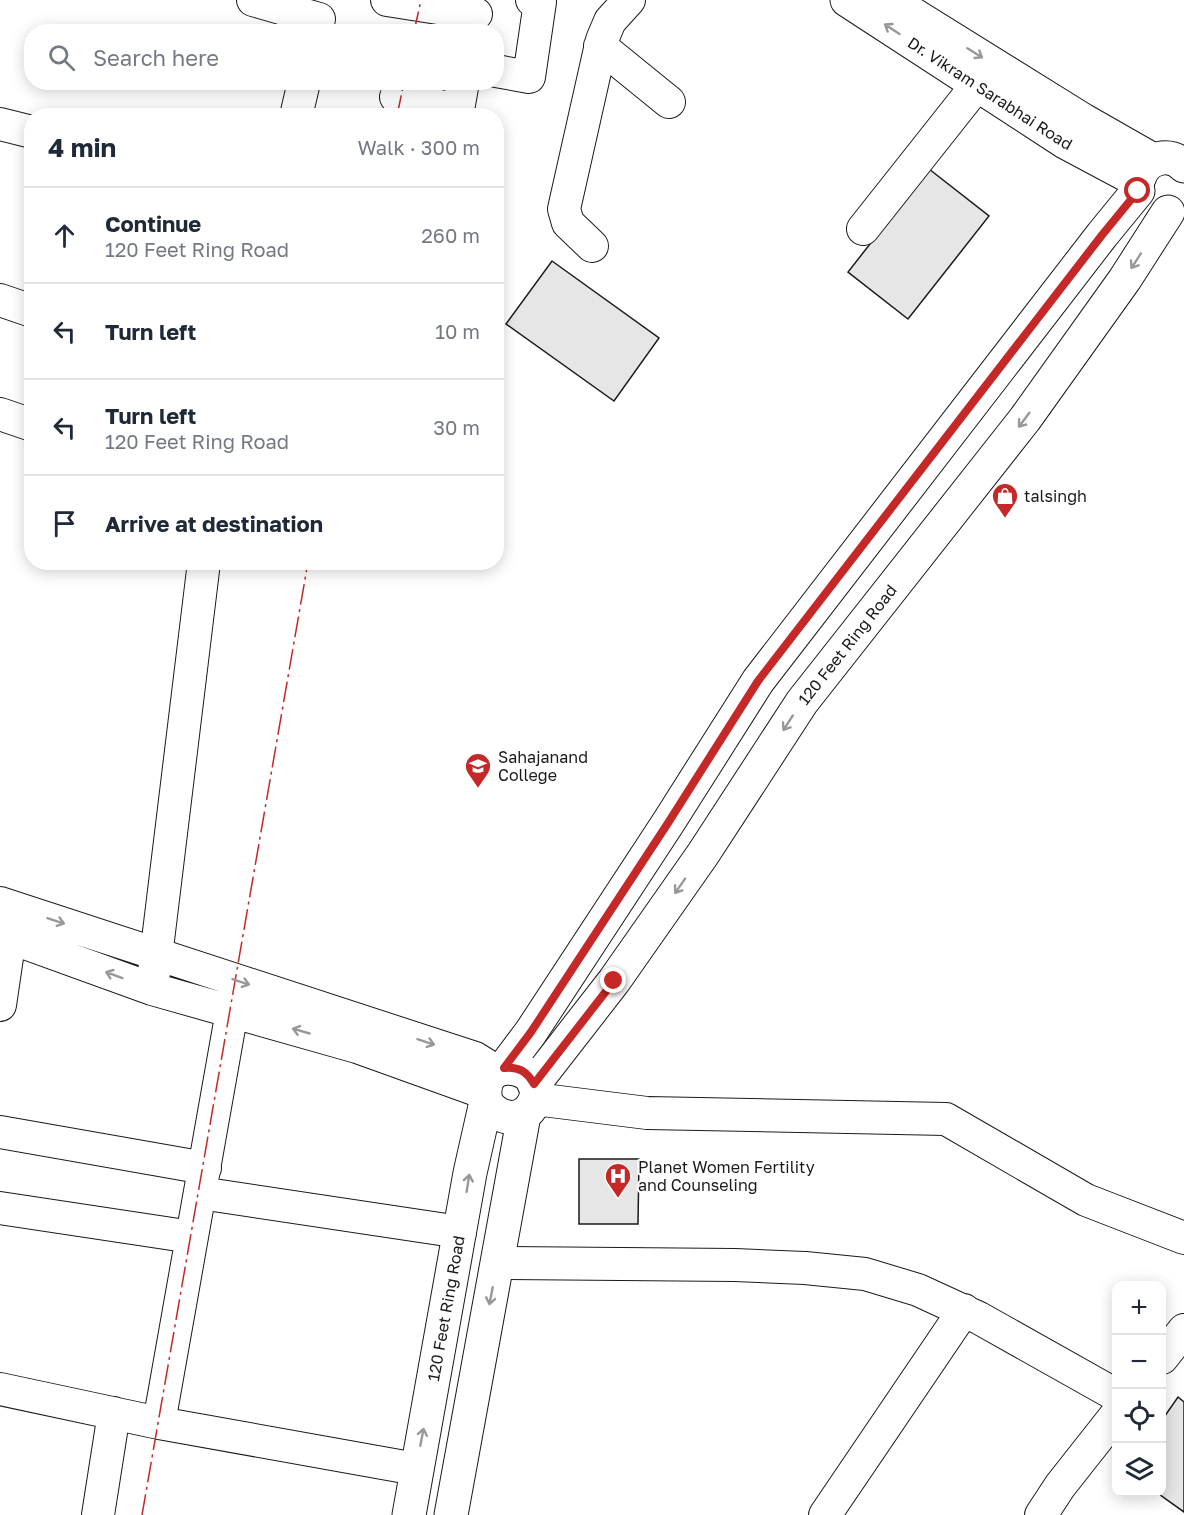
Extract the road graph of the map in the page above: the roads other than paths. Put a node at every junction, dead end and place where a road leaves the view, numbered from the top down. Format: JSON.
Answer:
{"nodes":[{"id":1,"x":253,"y":0,"type":"edge"},
{"id":2,"x":532,"y":0,"type":"edge"},
{"id":3,"x":629,"y":0,"type":"edge"},
{"id":4,"x":847,"y":0,"type":"edge"},
{"id":5,"x":890,"y":0,"type":"edge"},
{"id":6,"x":408,"y":9,"type":"edge"},
{"id":7,"x":476,"y":15,"type":"edge"},
{"id":8,"x":319,"y":17,"type":"edge"},
{"id":9,"x":600,"y":46,"type":"junction"},
{"id":10,"x":504,"y":72,"type":"edge"},
{"id":11,"x":977,"y":85,"type":"junction"},
{"id":12,"x":302,"y":90,"type":"edge"},
{"id":13,"x":462,"y":90,"type":"edge"},
{"id":14,"x":396,"y":98,"type":"edge"},
{"id":15,"x":669,"y":102,"type":"dead end"},
{"id":16,"x":298,"y":108,"type":"edge"},
{"id":17,"x":448,"y":108,"type":"edge"},
{"id":18,"x":458,"y":108,"type":"edge"},
{"id":19,"x":0,"y":124,"type":"edge"},
{"id":20,"x":24,"y":130,"type":"edge"},
{"id":21,"x":1160,"y":166,"type":"edge"},
{"id":22,"x":1179,"y":210,"type":"edge"},
{"id":23,"x":863,"y":229,"type":"dead end"},
{"id":24,"x":592,"y":246,"type":"dead end"},
{"id":25,"x":0,"y":300,"type":"edge"},
{"id":26,"x":24,"y":308,"type":"edge"},
{"id":27,"x":0,"y":414,"type":"edge"},
{"id":28,"x":24,"y":422,"type":"edge"},
{"id":29,"x":203,"y":570,"type":"edge"},
{"id":30,"x":0,"y":903,"type":"edge"},
{"id":31,"x":5,"y":936,"type":"edge"},
{"id":32,"x":156,"y":954,"type":"junction"},
{"id":33,"x":152,"y":989,"type":"junction"},
{"id":34,"x":0,"y":1005,"type":"edge"},
{"id":35,"x":232,"y":1011,"type":"junction"},
{"id":36,"x":493,"y":1084,"type":"junction"},
{"id":37,"x":531,"y":1099,"type":"junction"},
{"id":38,"x":0,"y":1132,"type":"edge"},
{"id":39,"x":202,"y":1180,"type":"junction"},
{"id":40,"x":0,"y":1208,"type":"edge"},
{"id":41,"x":460,"y":1232,"type":"junction"},
{"id":42,"x":192,"y":1237,"type":"junction"},
{"id":43,"x":1184,"y":1238,"type":"edge"},
{"id":44,"x":497,"y":1263,"type":"junction"},
{"id":45,"x":964,"y":1310,"type":"junction"},
{"id":46,"x":1184,"y":1329,"type":"edge"},
{"id":47,"x":1166,"y":1352,"type":"edge"},
{"id":48,"x":0,"y":1389,"type":"edge"},
{"id":49,"x":1112,"y":1393,"type":"edge"},
{"id":50,"x":114,"y":1413,"type":"junction"},
{"id":51,"x":1112,"y":1419,"type":"edge"},
{"id":52,"x":159,"y":1422,"type":"junction"},
{"id":53,"x":416,"y":1469,"type":"junction"},
{"id":54,"x":98,"y":1515,"type":"edge"},
{"id":55,"x":409,"y":1515,"type":"edge"},
{"id":56,"x":451,"y":1515,"type":"edge"},
{"id":57,"x":825,"y":1515,"type":"edge"},
{"id":58,"x":1041,"y":1515,"type":"edge"}],
"edges":[{"from":1,"to":8,"type":"street"},
{"from":2,"to":10,"type":"street"},
{"from":3,"to":9,"type":"street"},
{"from":11,"to":4,"type":"main road","name":"Dr. Vikram Sarabhai Road","one_way":true},
{"from":5,"to":21,"type":"main road","name":"Dr. Vikram Sarabhai Road","one_way":true},
{"from":6,"to":7,"type":"street"},
{"from":9,"to":15,"type":"street"},
{"from":9,"to":24,"type":"street"},
{"from":11,"to":21,"type":"main road","name":"Dr. Vikram Sarabhai Road"},
{"from":11,"to":23,"type":"street"},
{"from":12,"to":16,"type":"street"},
{"from":13,"to":18,"type":"street"},
{"from":14,"to":17,"type":"street"},
{"from":19,"to":20,"type":"street"},
{"from":21,"to":22,"type":"main road"},
{"from":21,"to":36,"type":"main road","name":"120 Feet Ring Road"},
{"from":22,"to":37,"type":"main road","name":"120 Feet Ring Road","one_way":true},
{"from":25,"to":26,"type":"street"},
{"from":27,"to":28,"type":"street"},
{"from":29,"to":32,"type":"street"},
{"from":30,"to":32,"type":"street","one_way":true},
{"from":33,"to":31,"type":"street","one_way":true},
{"from":31,"to":34,"type":"street"},
{"from":32,"to":33,"type":"street"},
{"from":32,"to":36,"type":"street","one_way":true},
{"from":33,"to":35,"type":"street"},
{"from":36,"to":35,"type":"street","one_way":true},
{"from":35,"to":39,"type":"street"},
{"from":36,"to":37,"type":"main road"},
{"from":36,"to":37,"type":"main road"},
{"from":41,"to":36,"type":"main road","name":"120 Feet Ring Road","one_way":true},
{"from":37,"to":43,"type":"street"},
{"from":37,"to":44,"type":"main road","name":"120 Feet Ring Road"},
{"from":38,"to":39,"type":"street"},
{"from":39,"to":41,"type":"street"},
{"from":39,"to":42,"type":"street"},
{"from":40,"to":42,"type":"street"},
{"from":53,"to":41,"type":"main road","name":"120 Feet Ring Road","one_way":true},
{"from":42,"to":52,"type":"street"},
{"from":44,"to":45,"type":"street"},
{"from":44,"to":56,"type":"main road","name":"120 Feet Ring Road","one_way":true},
{"from":45,"to":49,"type":"street"},
{"from":45,"to":57,"type":"street"},
{"from":46,"to":47,"type":"street"},
{"from":48,"to":50,"type":"street"},
{"from":50,"to":52,"type":"street"},
{"from":50,"to":54,"type":"street"},
{"from":51,"to":58,"type":"street"},
{"from":52,"to":53,"type":"street"},
{"from":53,"to":55,"type":"main road","name":"120 Feet Ring Road"}]}
